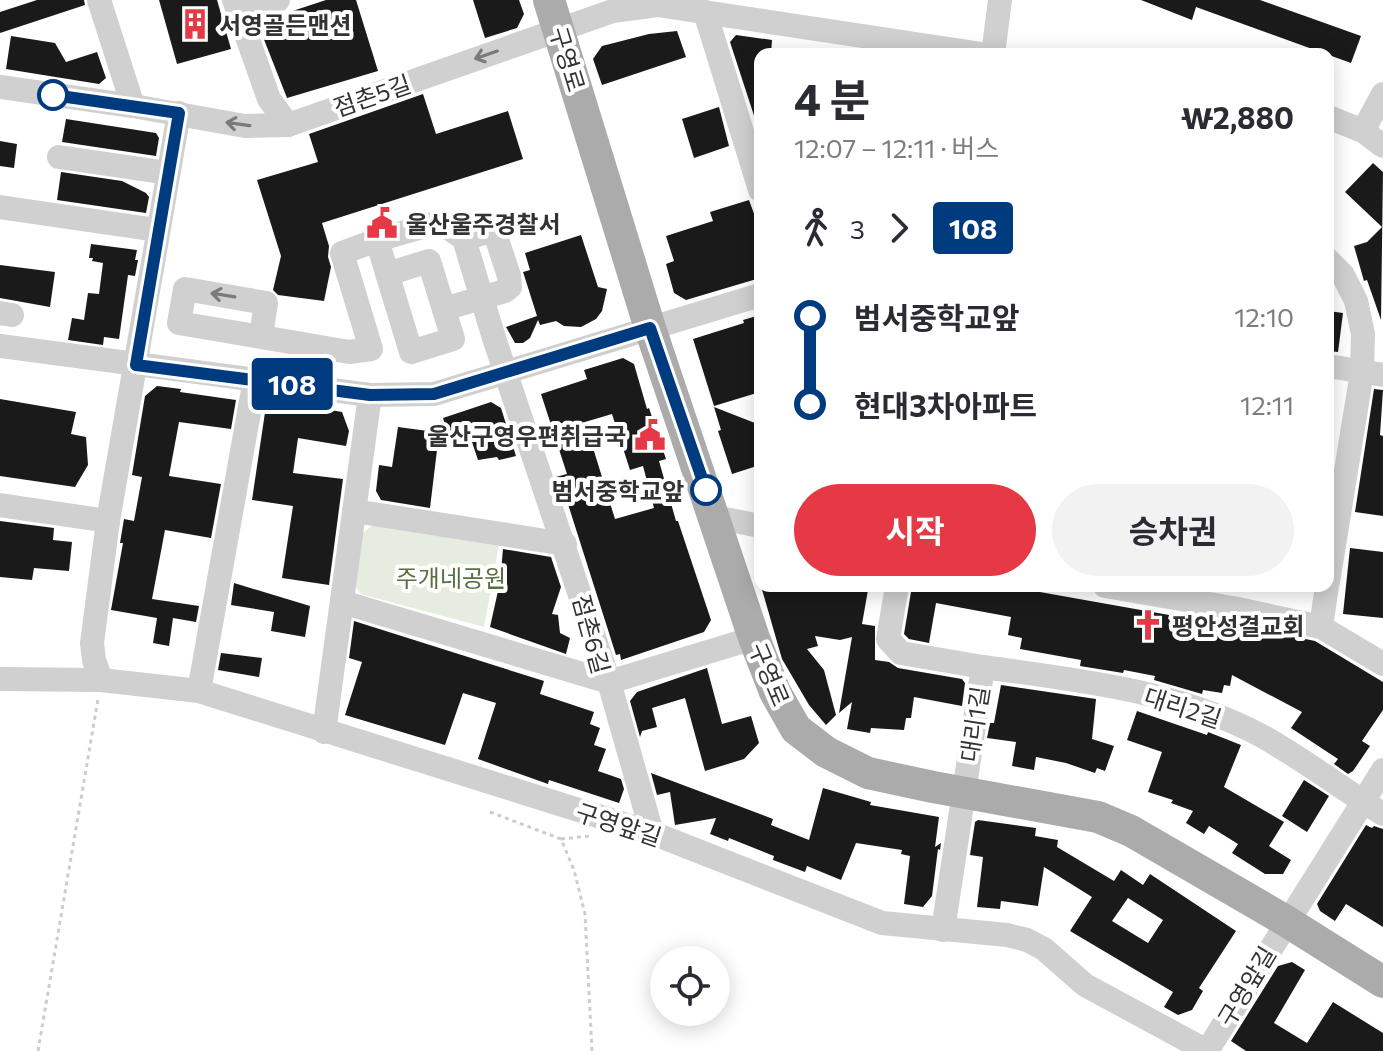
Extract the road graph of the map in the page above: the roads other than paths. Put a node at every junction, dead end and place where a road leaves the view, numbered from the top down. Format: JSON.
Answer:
{"nodes":[{"id":1,"x":99,"y":0,"type":"edge"},
{"id":2,"x":278,"y":0,"type":"edge"},
{"id":3,"x":1000,"y":0,"type":"edge"},
{"id":4,"x":236,"y":6,"type":"edge"},
{"id":5,"x":705,"y":12,"type":"junction"},
{"id":6,"x":554,"y":15,"type":"edge"},
{"id":7,"x":942,"y":48,"type":"edge"},
{"id":8,"x":994,"y":48,"type":"edge"},
{"id":9,"x":0,"y":87,"type":"edge"},
{"id":10,"x":1383,"y":94,"type":"edge"},
{"id":11,"x":133,"y":106,"type":"junction"},
{"id":12,"x":179,"y":113,"type":"junction"},
{"id":13,"x":1334,"y":119,"type":"edge"},
{"id":14,"x":288,"y":125,"type":"junction"},
{"id":15,"x":1363,"y":131,"type":"junction"},
{"id":16,"x":1383,"y":146,"type":"edge"},
{"id":17,"x":754,"y":153,"type":"edge"},
{"id":18,"x":59,"y":157,"type":"dead end"},
{"id":19,"x":168,"y":173,"type":"junction"},
{"id":20,"x":0,"y":207,"type":"edge"},
{"id":21,"x":157,"y":230,"type":"junction"},
{"id":22,"x":464,"y":239,"type":"junction"},
{"id":23,"x":377,"y":240,"type":"junction"},
{"id":24,"x":1334,"y":266,"type":"edge"},
{"id":25,"x":387,"y":274,"type":"junction"},
{"id":26,"x":481,"y":297,"type":"junction"},
{"id":27,"x":754,"y":297,"type":"edge"},
{"id":28,"x":444,"y":309,"type":"junction"},
{"id":29,"x":650,"y":328,"type":"junction"},
{"id":30,"x":261,"y":336,"type":"dead end"},
{"id":31,"x":0,"y":346,"type":"edge"},
{"id":32,"x":136,"y":365,"type":"junction"},
{"id":33,"x":1334,"y":367,"type":"edge"},
{"id":34,"x":506,"y":373,"type":"junction"},
{"id":35,"x":1373,"y":374,"type":"edge"},
{"id":36,"x":255,"y":379,"type":"junction"},
{"id":37,"x":370,"y":395,"type":"junction"},
{"id":38,"x":0,"y":505,"type":"edge"},
{"id":39,"x":354,"y":511,"type":"junction"},
{"id":40,"x":715,"y":517,"type":"junction"},
{"id":41,"x":108,"y":521,"type":"junction"},
{"id":42,"x":754,"y":525,"type":"edge"},
{"id":43,"x":565,"y":544,"type":"junction"},
{"id":44,"x":1334,"y":556,"type":"edge"},
{"id":45,"x":896,"y":592,"type":"edge"},
{"id":46,"x":1140,"y":592,"type":"edge"},
{"id":47,"x":1327,"y":592,"type":"edge"},
{"id":48,"x":342,"y":602,"type":"junction"},
{"id":49,"x":1321,"y":627,"type":"junction"},
{"id":50,"x":754,"y":638,"type":"junction"},
{"id":51,"x":1383,"y":664,"type":"edge"},
{"id":52,"x":983,"y":667,"type":"junction"},
{"id":53,"x":0,"y":679,"type":"edge"},
{"id":54,"x":101,"y":680,"type":"junction"},
{"id":55,"x":609,"y":682,"type":"junction"},
{"id":56,"x":199,"y":691,"type":"junction"},
{"id":57,"x":324,"y":732,"type":"junction"},
{"id":58,"x":1383,"y":770,"type":"edge"},
{"id":59,"x":964,"y":792,"type":"junction"},
{"id":60,"x":1373,"y":808,"type":"edge"},
{"id":61,"x":652,"y":833,"type":"junction"},
{"id":62,"x":1286,"y":921,"type":"junction"},
{"id":63,"x":943,"y":930,"type":"junction"},
{"id":64,"x":1383,"y":982,"type":"edge"}],
"edges":[{"from":1,"to":11,"type":"street"},
{"from":2,"to":4,"type":"street"},
{"from":3,"to":8,"type":"street"},
{"from":4,"to":14,"type":"street"},
{"from":5,"to":6,"type":"street"},
{"from":5,"to":7,"type":"street"},
{"from":5,"to":17,"type":"street"},
{"from":6,"to":14,"type":"street","name":"점촌5길","one_way":true},
{"from":6,"to":29,"type":"main road","name":"구영로"},
{"from":9,"to":11,"type":"street","name":"점촌5길"},
{"from":10,"to":15,"type":"street"},
{"from":11,"to":12,"type":"street","name":"점촌5길"},
{"from":14,"to":12,"type":"street","name":"점촌5길","one_way":true},
{"from":12,"to":19,"type":"street"},
{"from":13,"to":15,"type":"street"},
{"from":15,"to":16,"type":"street"},
{"from":18,"to":19,"type":"street"},
{"from":19,"to":21,"type":"street"},
{"from":20,"to":21,"type":"street"},
{"from":21,"to":32,"type":"street"},
{"from":22,"to":23,"type":"street"},
{"from":22,"to":26,"type":"street","name":"점촌6길"},
{"from":22,"to":26,"type":"street"},
{"from":23,"to":25,"type":"street"},
{"from":23,"to":30,"type":"street"},
{"from":24,"to":35,"type":"street"},
{"from":25,"to":28,"type":"street"},
{"from":25,"to":28,"type":"street"},
{"from":26,"to":28,"type":"street"},
{"from":26,"to":34,"type":"street","name":"점촌6길"},
{"from":27,"to":29,"type":"street"},
{"from":29,"to":34,"type":"street"},
{"from":29,"to":40,"type":"main road","name":"구영로"},
{"from":31,"to":32,"type":"street"},
{"from":32,"to":36,"type":"street"},
{"from":32,"to":41,"type":"street"},
{"from":33,"to":35,"type":"street"},
{"from":34,"to":37,"type":"street"},
{"from":34,"to":43,"type":"street","name":"점촌6길"},
{"from":35,"to":44,"type":"street"},
{"from":36,"to":37,"type":"street"},
{"from":36,"to":56,"type":"street"},
{"from":37,"to":39,"type":"street"},
{"from":38,"to":41,"type":"street"},
{"from":39,"to":43,"type":"street"},
{"from":39,"to":48,"type":"street"},
{"from":40,"to":42,"type":"street"},
{"from":40,"to":50,"type":"main road","name":"구영로"},
{"from":41,"to":54,"type":"street"},
{"from":43,"to":55,"type":"street","name":"점촌6길"},
{"from":45,"to":52,"type":"street","name":"대리1길"},
{"from":46,"to":49,"type":"street"},
{"from":47,"to":49,"type":"street"},
{"from":48,"to":55,"type":"street","name":"점촌6길"},
{"from":48,"to":57,"type":"street"},
{"from":49,"to":51,"type":"street"},
{"from":50,"to":55,"type":"street"},
{"from":50,"to":59,"type":"main road","name":"구영로"},
{"from":52,"to":59,"type":"street","name":"대리1길"},
{"from":52,"to":60,"type":"street","name":"대리2길"},
{"from":53,"to":54,"type":"street","name":"구영앞길"},
{"from":54,"to":56,"type":"street","name":"구영앞길"},
{"from":55,"to":61,"type":"street"},
{"from":56,"to":57,"type":"street","name":"구영앞길"},
{"from":57,"to":61,"type":"street","name":"구영앞길"},
{"from":58,"to":60,"type":"street"},
{"from":59,"to":62,"type":"main road","name":"구영로"},
{"from":59,"to":63,"type":"street","name":"대리1길"},
{"from":60,"to":62,"type":"street"},
{"from":61,"to":63,"type":"street","name":"구영앞길"},
{"from":62,"to":63,"type":"street","name":"구영앞길"},
{"from":62,"to":64,"type":"main road","name":"구영로"}]}
